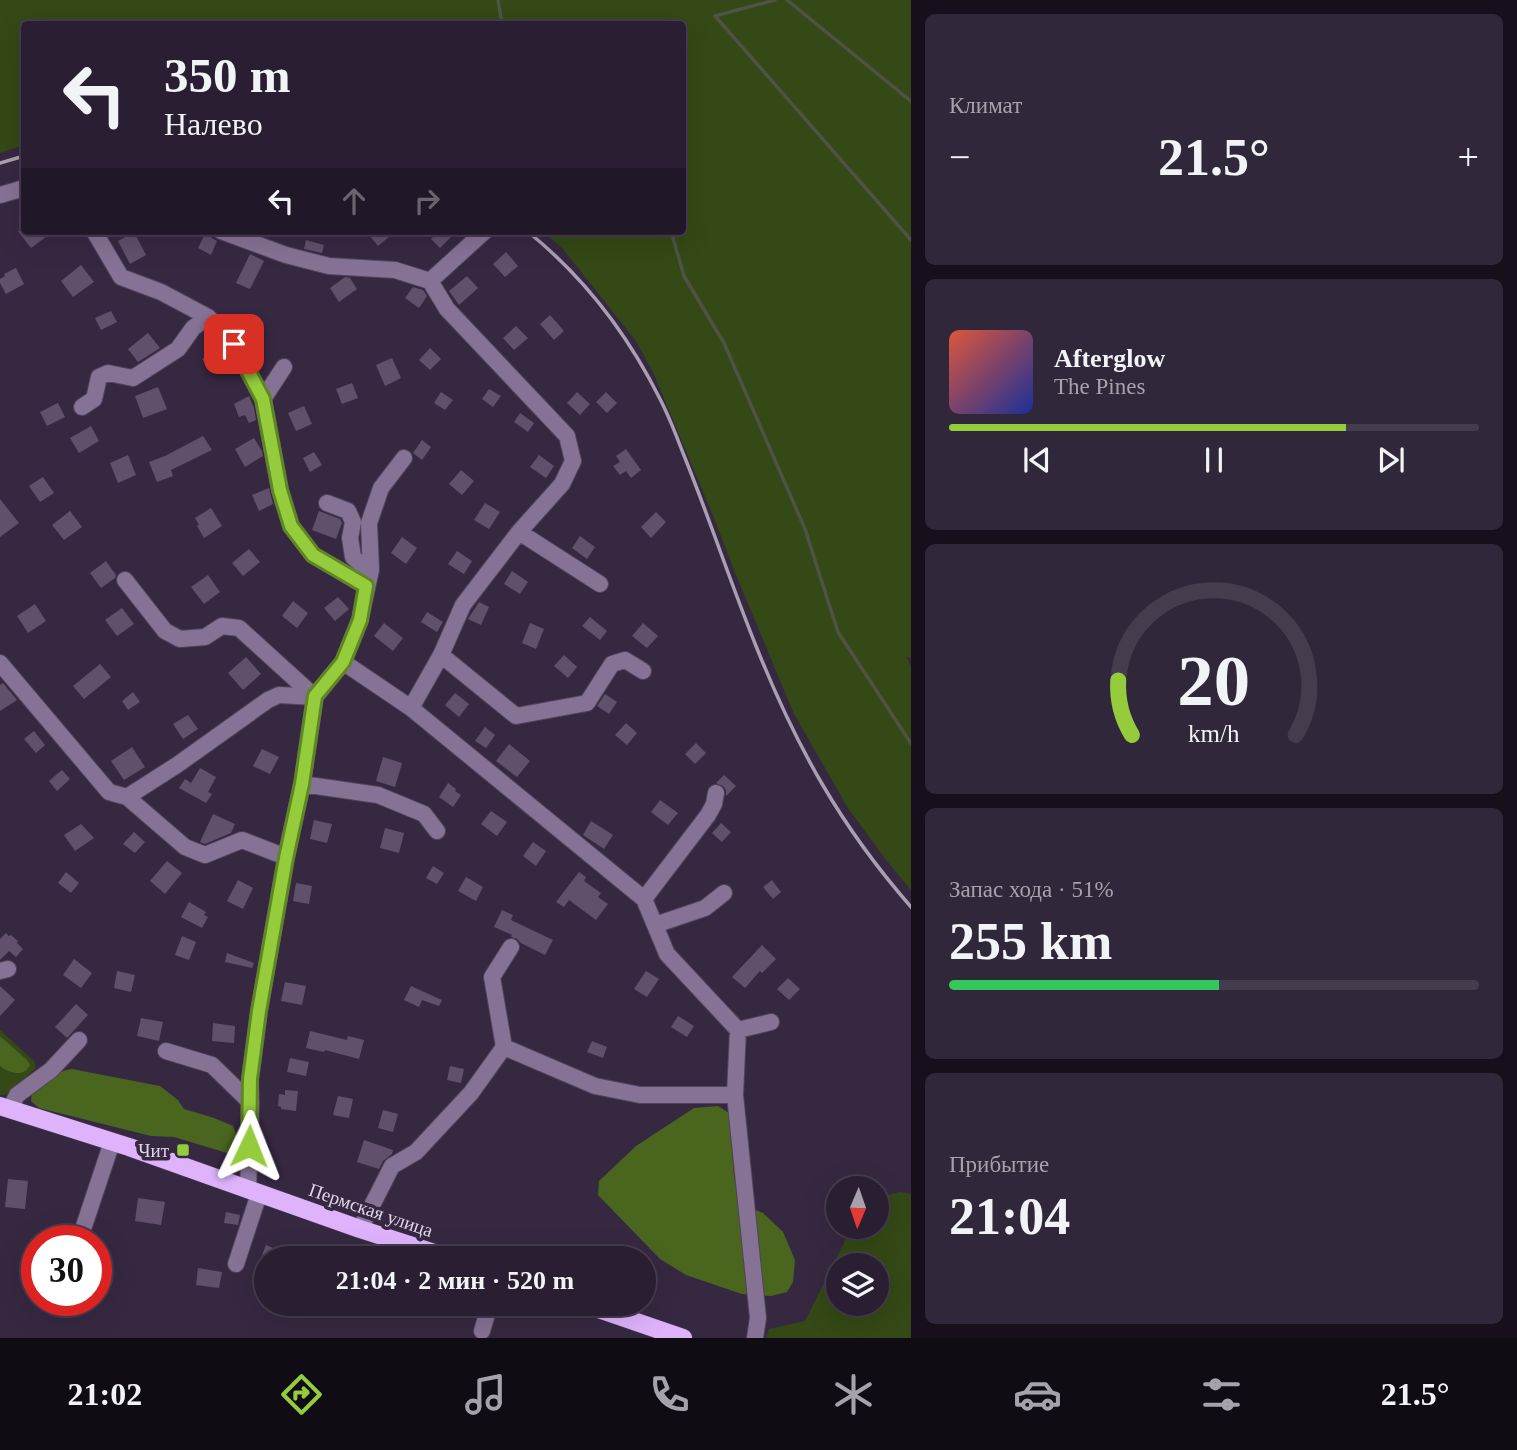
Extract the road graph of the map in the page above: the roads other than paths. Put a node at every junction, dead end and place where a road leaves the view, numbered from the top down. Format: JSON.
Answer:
{"nodes":[{"id":1,"x":21,"y":189,"type":"edge"},
{"id":2,"x":0,"y":195,"type":"edge"},
{"id":3,"x":96,"y":235,"type":"edge"},
{"id":4,"x":231,"y":235,"type":"edge"},
{"id":5,"x":481,"y":235,"type":"edge"},
{"id":6,"x":430,"y":281,"type":"junction"},
{"id":7,"x":208,"y":317,"type":"junction"},
{"id":8,"x":284,"y":367,"type":"dead end"},
{"id":9,"x":263,"y":399,"type":"junction"},
{"id":10,"x":82,"y":407,"type":"dead end"},
{"id":11,"x":404,"y":458,"type":"dead end"},
{"id":12,"x":327,"y":503,"type":"dead end"},
{"id":13,"x":519,"y":532,"type":"junction"},
{"id":14,"x":125,"y":580,"type":"dead end"},
{"id":15,"x":368,"y":580,"type":"junction"},
{"id":16,"x":600,"y":584,"type":"dead end"},
{"id":17,"x":441,"y":655,"type":"junction"},
{"id":18,"x":343,"y":662,"type":"junction"},
{"id":19,"x":0,"y":663,"type":"edge"},
{"id":20,"x":643,"y":671,"type":"dead end"},
{"id":21,"x":315,"y":696,"type":"junction"},
{"id":22,"x":411,"y":708,"type":"junction"},
{"id":23,"x":302,"y":784,"type":"junction"},
{"id":24,"x":716,"y":793,"type":"dead end"},
{"id":25,"x":127,"y":797,"type":"junction"},
{"id":26,"x":438,"y":831,"type":"dead end"},
{"id":27,"x":286,"y":858,"type":"junction"},
{"id":28,"x":723,"y":893,"type":"dead end"},
{"id":29,"x":644,"y":899,"type":"junction"},
{"id":30,"x":655,"y":925,"type":"junction"},
{"id":31,"x":511,"y":947,"type":"dead end"},
{"id":32,"x":771,"y":1021,"type":"dead end"},
{"id":33,"x":738,"y":1030,"type":"junction"},
{"id":34,"x":79,"y":1040,"type":"dead end"},
{"id":35,"x":504,"y":1047,"type":"junction"},
{"id":36,"x":166,"y":1051,"type":"dead end"},
{"id":37,"x":735,"y":1095,"type":"junction"},
{"id":38,"x":251,"y":1103,"type":"junction"},
{"id":39,"x":5,"y":1107,"type":"edge"},
{"id":40,"x":112,"y":1142,"type":"junction"},
{"id":41,"x":253,"y":1192,"type":"junction"},
{"id":42,"x":84,"y":1225,"type":"edge"},
{"id":43,"x":360,"y":1229,"type":"junction"},
{"id":44,"x":413,"y":1246,"type":"edge"},
{"id":45,"x":236,"y":1264,"type":"dead end"},
{"id":46,"x":487,"y":1316,"type":"edge"},
{"id":47,"x":619,"y":1316,"type":"edge"},
{"id":48,"x":482,"y":1331,"type":"dead end"},
{"id":49,"x":683,"y":1338,"type":"edge"},
{"id":50,"x":755,"y":1338,"type":"edge"}],
"edges":[{"from":1,"to":2,"type":"street"},
{"from":3,"to":7,"type":"street"},
{"from":4,"to":6,"type":"street"},
{"from":5,"to":6,"type":"street"},
{"from":6,"to":13,"type":"street"},
{"from":7,"to":9,"type":"street"},
{"from":7,"to":10,"type":"street"},
{"from":8,"to":9,"type":"street"},
{"from":9,"to":15,"type":"street"},
{"from":11,"to":15,"type":"street"},
{"from":12,"to":15,"type":"street"},
{"from":13,"to":16,"type":"street"},
{"from":13,"to":17,"type":"street"},
{"from":14,"to":21,"type":"street"},
{"from":15,"to":18,"type":"street"},
{"from":17,"to":20,"type":"street"},
{"from":17,"to":22,"type":"street"},
{"from":18,"to":21,"type":"street"},
{"from":18,"to":22,"type":"street"},
{"from":19,"to":25,"type":"street"},
{"from":21,"to":23,"type":"street"},
{"from":21,"to":25,"type":"street"},
{"from":22,"to":29,"type":"street"},
{"from":23,"to":26,"type":"street"},
{"from":23,"to":27,"type":"street"},
{"from":24,"to":29,"type":"street"},
{"from":25,"to":27,"type":"street"},
{"from":27,"to":38,"type":"street"},
{"from":28,"to":30,"type":"street"},
{"from":29,"to":30,"type":"street"},
{"from":30,"to":33,"type":"street"},
{"from":31,"to":35,"type":"street"},
{"from":32,"to":33,"type":"street"},
{"from":33,"to":37,"type":"street"},
{"from":34,"to":39,"type":"street"},
{"from":35,"to":37,"type":"street"},
{"from":35,"to":43,"type":"street"},
{"from":36,"to":38,"type":"street"},
{"from":37,"to":50,"type":"street"},
{"from":38,"to":41,"type":"street"},
{"from":39,"to":40,"type":"main road","name":"Пермская улица"},
{"from":40,"to":41,"type":"main road","name":"Пермская улица"},
{"from":40,"to":42,"type":"street"},
{"from":41,"to":43,"type":"main road","name":"Пермская улица"},
{"from":41,"to":45,"type":"street"},
{"from":43,"to":44,"type":"main road","name":"Пермская улица"},
{"from":46,"to":48,"type":"street"},
{"from":47,"to":49,"type":"main road"}]}
